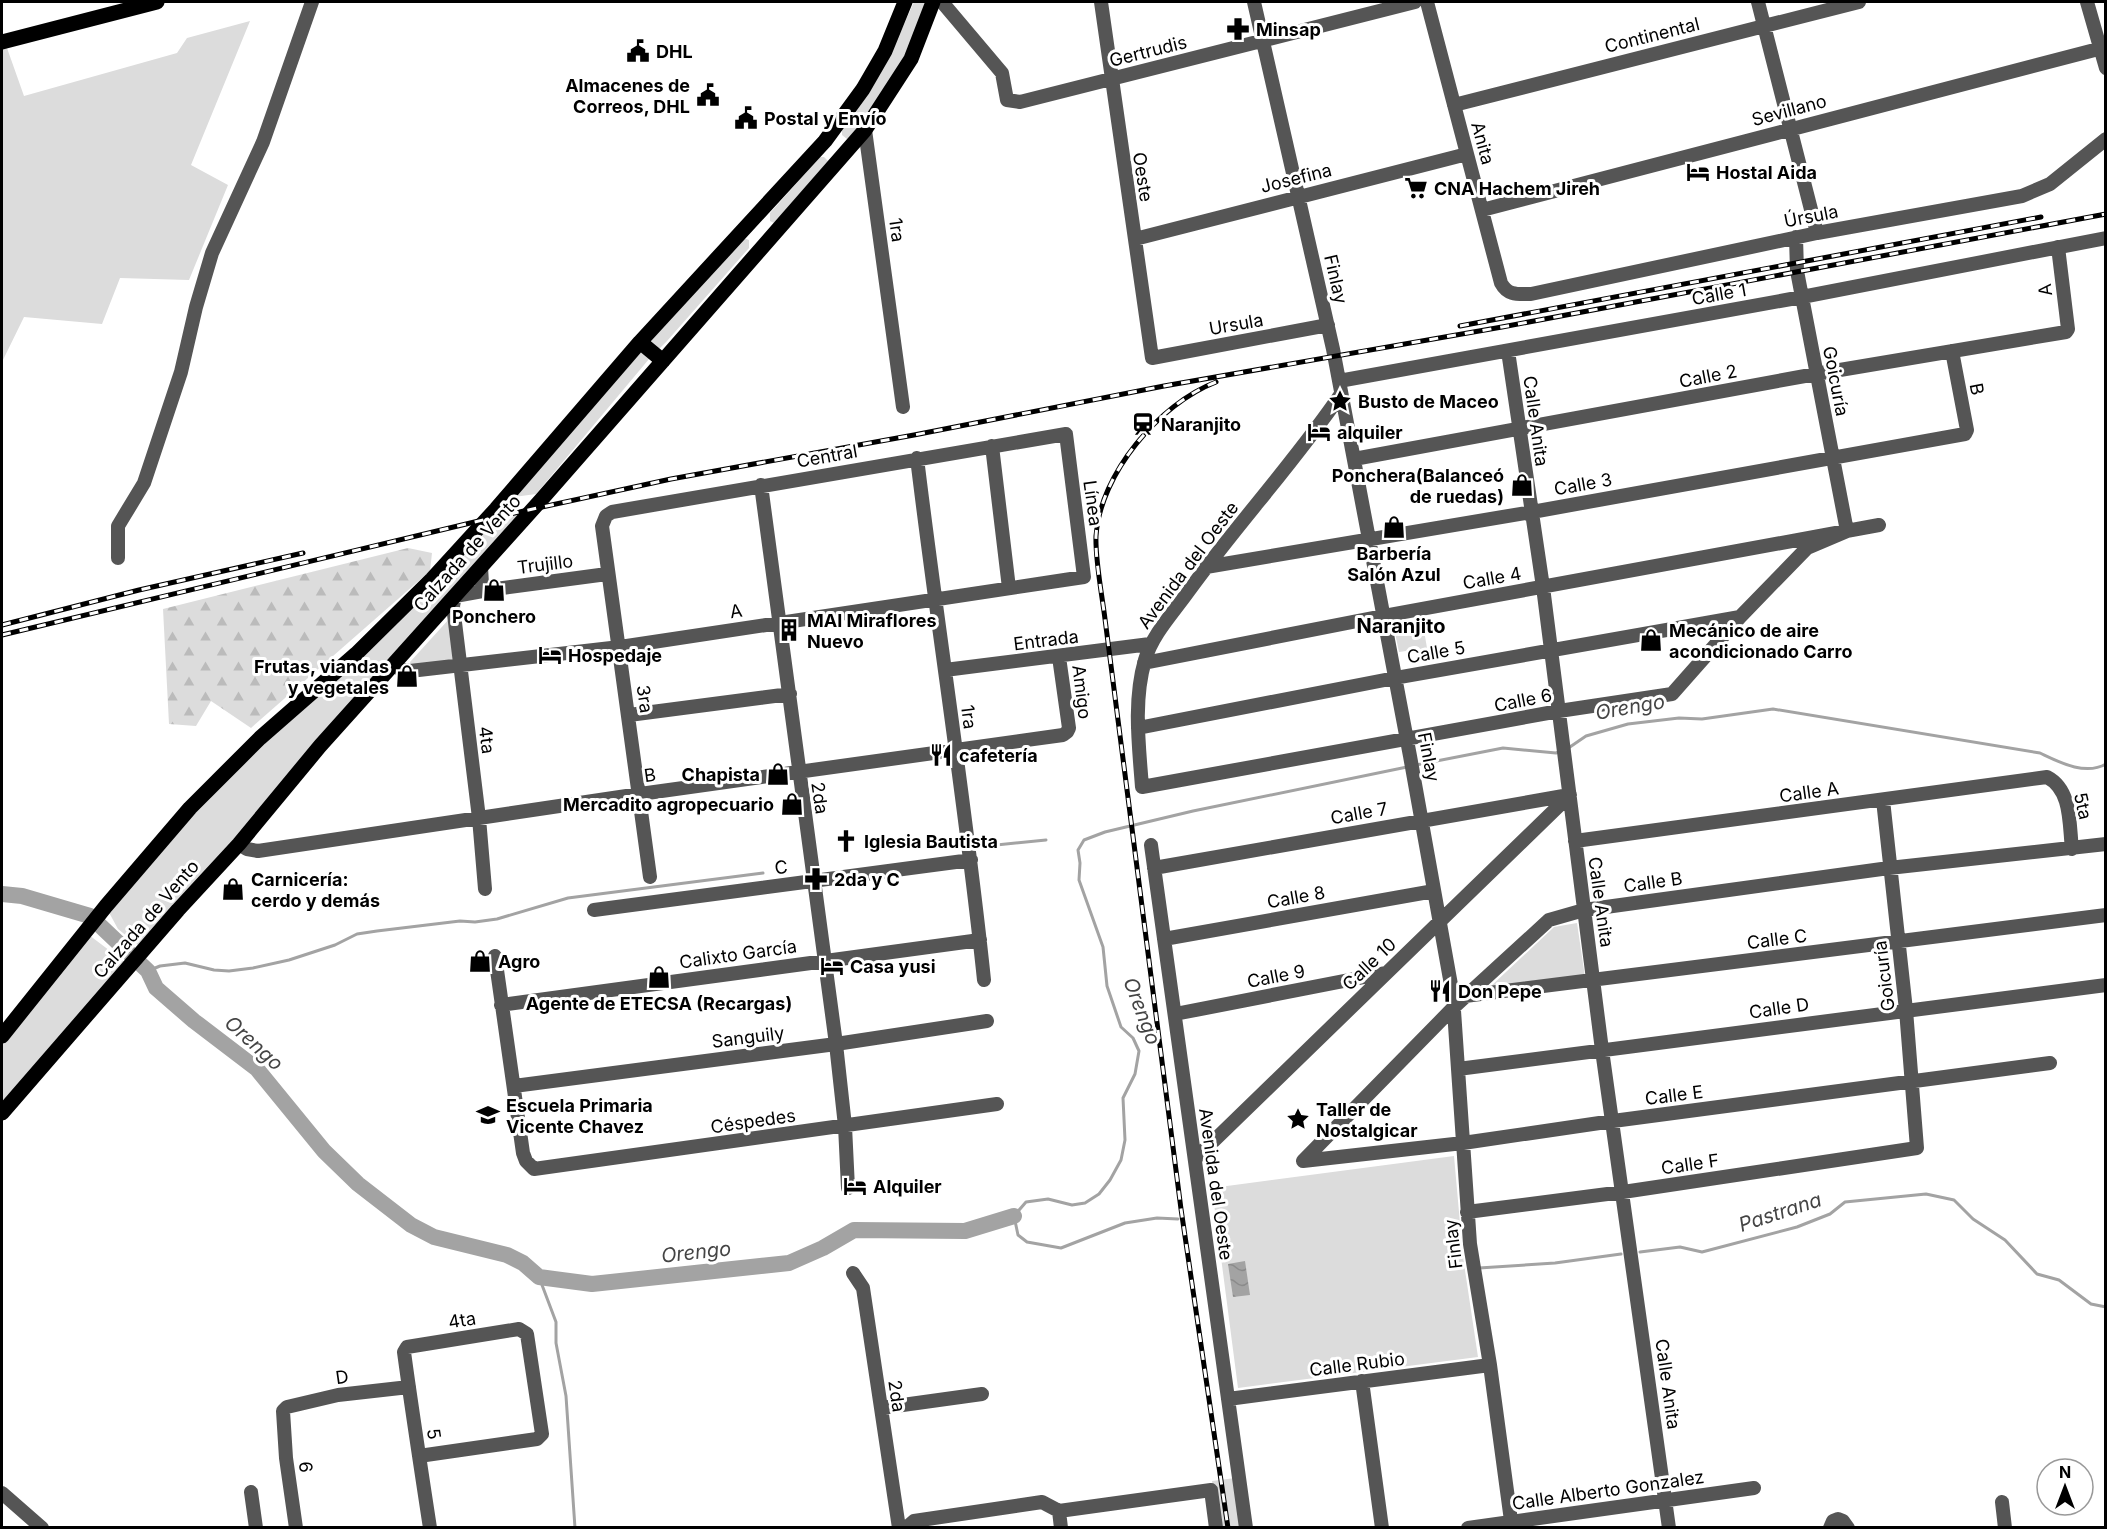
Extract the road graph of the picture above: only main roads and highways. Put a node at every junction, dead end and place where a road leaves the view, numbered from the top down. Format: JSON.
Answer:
{"nodes":[{"id":1,"x":157,"y":2,"type":"edge"},
{"id":2,"x":905,"y":2,"type":"edge"},
{"id":3,"x":933,"y":2,"type":"edge"},
{"id":4,"x":2,"y":42,"type":"edge"},
{"id":5,"x":749,"y":222,"type":"junction"},
{"id":6,"x":768,"y":241,"type":"junction"},
{"id":7,"x":640,"y":342,"type":"junction"},
{"id":8,"x":663,"y":361,"type":"junction"},
{"id":9,"x":2,"y":1036,"type":"edge"},
{"id":10,"x":2,"y":1113,"type":"edge"}],
"edges":[{"from":1,"to":4,"type":"main road"},
{"from":2,"to":5,"type":"main road","name":"Calzada de Vento"},
{"from":3,"to":6,"type":"main road","name":"Calzada de Vento"},
{"from":5,"to":6,"type":"main road"},
{"from":5,"to":7,"type":"main road","name":"Calzada de Vento"},
{"from":6,"to":8,"type":"main road","name":"Calzada de Vento"},
{"from":7,"to":8,"type":"main road"},
{"from":7,"to":9,"type":"main road","name":"Calzada de Vento"},
{"from":8,"to":10,"type":"main road","name":"Calzada de Vento"}]}
